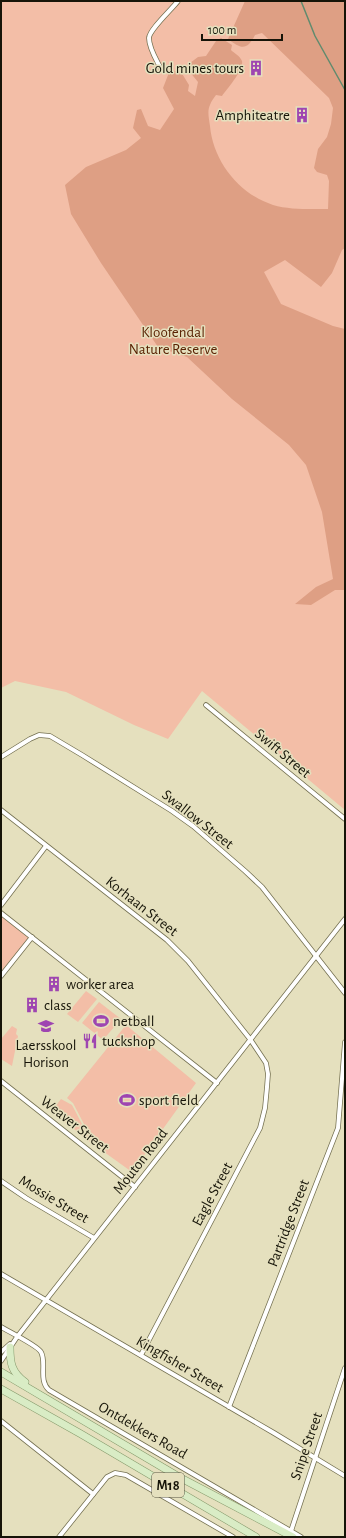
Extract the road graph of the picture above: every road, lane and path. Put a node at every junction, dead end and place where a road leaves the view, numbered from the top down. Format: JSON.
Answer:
{"nodes":[{"id":1,"x":178,"y":1,"type":"edge"},
{"id":2,"x":160,"y":68,"type":"dead end"},
{"id":3,"x":206,"y":705,"type":"dead end"},
{"id":4,"x":1,"y":757,"type":"edge"},
{"id":5,"x":1,"y":810,"type":"edge"},
{"id":6,"x":345,"y":819,"type":"edge"},
{"id":7,"x":46,"y":846,"type":"junction"},
{"id":8,"x":1,"y":905,"type":"edge"},
{"id":9,"x":1,"y":913,"type":"edge"},
{"id":10,"x":345,"y":919,"type":"edge"},
{"id":11,"x":32,"y":937,"type":"junction"},
{"id":12,"x":317,"y":955,"type":"junction"},
{"id":13,"x":1,"y":976,"type":"edge"},
{"id":14,"x":345,"y":993,"type":"edge"},
{"id":15,"x":250,"y":1040,"type":"junction"},
{"id":16,"x":345,"y":1042,"type":"edge"},
{"id":17,"x":1,"y":1081,"type":"edge"},
{"id":18,"x":217,"y":1083,"type":"junction"},
{"id":19,"x":1,"y":1181,"type":"edge"},
{"id":20,"x":135,"y":1187,"type":"junction"},
{"id":21,"x":94,"y":1238,"type":"junction"},
{"id":22,"x":1,"y":1274,"type":"edge"},
{"id":23,"x":46,"y":1301,"type":"junction"},
{"id":24,"x":1,"y":1327,"type":"edge"},
{"id":25,"x":17,"y":1337,"type":"junction"},
{"id":26,"x":12,"y":1344,"type":"junction"},
{"id":27,"x":1,"y":1352,"type":"edge"},
{"id":28,"x":140,"y":1355,"type":"junction"},
{"id":29,"x":1,"y":1361,"type":"edge"},
{"id":30,"x":345,"y":1368,"type":"edge"},
{"id":31,"x":1,"y":1372,"type":"edge"},
{"id":32,"x":1,"y":1389,"type":"edge"},
{"id":33,"x":47,"y":1399,"type":"junction"},
{"id":34,"x":229,"y":1407,"type":"junction"},
{"id":35,"x":1,"y":1421,"type":"edge"},
{"id":36,"x":315,"y":1457,"type":"junction"},
{"id":37,"x":345,"y":1476,"type":"edge"},
{"id":38,"x":93,"y":1494,"type":"junction"},
{"id":39,"x":292,"y":1534,"type":"edge"},
{"id":40,"x":61,"y":1536,"type":"edge"},
{"id":41,"x":233,"y":1537,"type":"edge"},
{"id":42,"x":256,"y":1537,"type":"edge"},
{"id":43,"x":301,"y":1537,"type":"edge"}],
"edges":[{"from":1,"to":2,"type":"street"},
{"from":3,"to":6,"type":"street","name":"Swift Street"},
{"from":4,"to":12,"type":"street","name":"Swallow Street"},
{"from":5,"to":7,"type":"street","name":"Korhaan Street"},
{"from":7,"to":8,"type":"street"},
{"from":7,"to":15,"type":"street","name":"Korhaan Street"},
{"from":9,"to":11,"type":"street"},
{"from":10,"to":12,"type":"street","name":"Mouton Road"},
{"from":11,"to":13,"type":"street"},
{"from":11,"to":18,"type":"street"},
{"from":12,"to":14,"type":"street"},
{"from":12,"to":15,"type":"street","name":"Mouton Road"},
{"from":15,"to":18,"type":"street","name":"Mouton Road"},
{"from":15,"to":28,"type":"street","name":"Eagle Street"},
{"from":16,"to":34,"type":"street","name":"Partridge Street"},
{"from":17,"to":20,"type":"street","name":"Weaver Street"},
{"from":18,"to":20,"type":"street","name":"Mouton Road"},
{"from":19,"to":21,"type":"street","name":"Mossie Street"},
{"from":20,"to":21,"type":"street","name":"Mouton Road"},
{"from":21,"to":23,"type":"street","name":"Mouton Road"},
{"from":22,"to":23,"type":"street","name":"Kingfisher Street"},
{"from":23,"to":25,"type":"street","name":"Mouton Road"},
{"from":23,"to":28,"type":"street","name":"Kingfisher Street"},
{"from":24,"to":25,"type":"street","name":"Ontdekkers Road"},
{"from":25,"to":26,"type":"street","name":"Mouton Road"},
{"from":25,"to":39,"type":"street","name":"Ontdekkers Road"},
{"from":26,"to":27,"type":"street","name":"Mouton Road"},
{"from":26,"to":29,"type":"street","name":"Mouton Road"},
{"from":26,"to":33,"type":"main road"},
{"from":28,"to":34,"type":"street","name":"Kingfisher Street"},
{"from":30,"to":36,"type":"street","name":"Snipe Street"},
{"from":31,"to":33,"type":"main road","name":"Ontdekkers Road","number":"M18"},
{"from":32,"to":42,"type":"main road","number":"M18"},
{"from":33,"to":39,"type":"main road","name":"Ontdekkers Road","number":"M18"},
{"from":34,"to":36,"type":"street","name":"Kingfisher Street"},
{"from":35,"to":38,"type":"street"},
{"from":36,"to":37,"type":"street","name":"Kingfisher Street"},
{"from":36,"to":39,"type":"street","name":"Snipe Street"},
{"from":38,"to":40,"type":"street"},
{"from":38,"to":41,"type":"street"},
{"from":39,"to":43,"type":"street","name":"Ontdekkers Road"}]}
